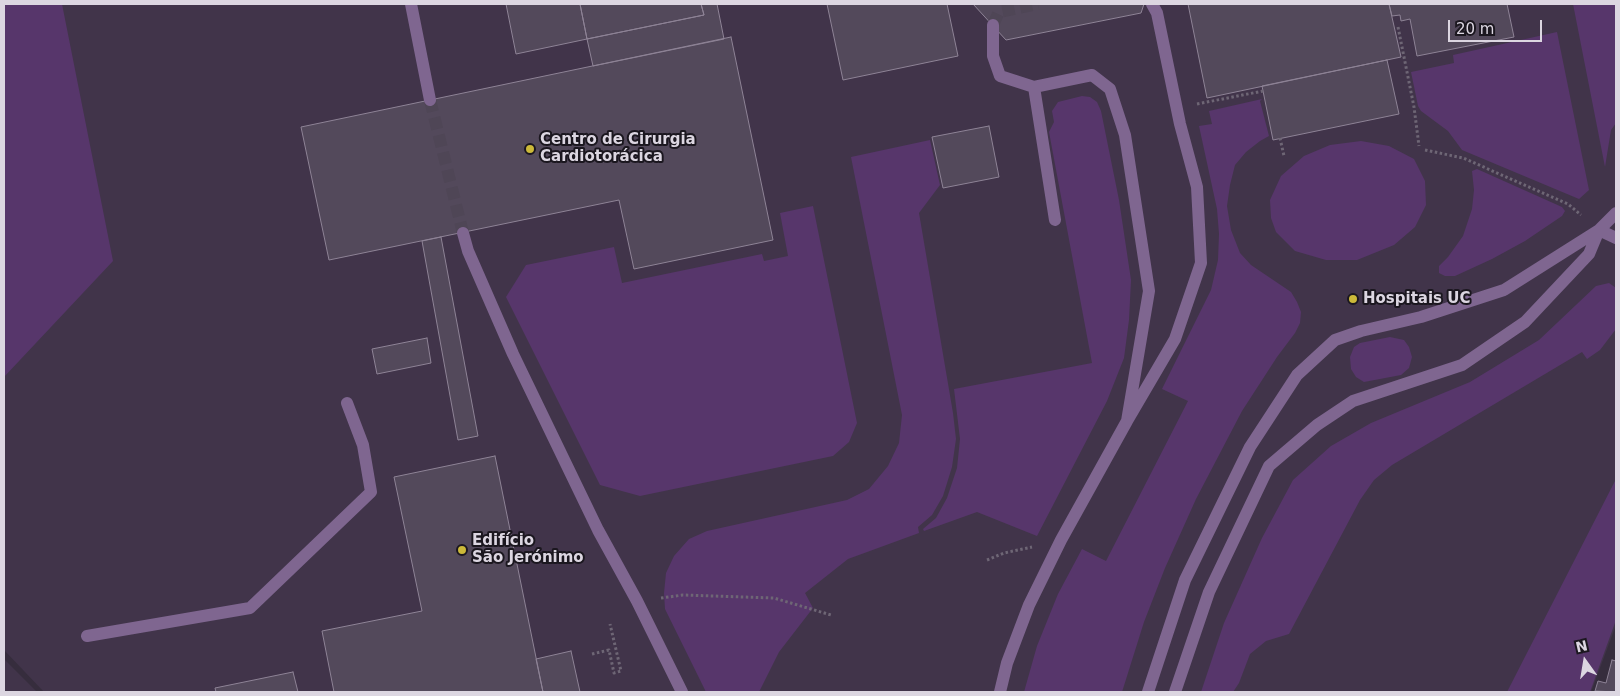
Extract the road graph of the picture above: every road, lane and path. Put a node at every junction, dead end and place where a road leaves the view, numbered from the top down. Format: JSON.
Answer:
{"nodes":[{"id":1,"x":411,"y":4,"type":"edge"},
{"id":2,"x":1152,"y":4,"type":"edge"},
{"id":3,"x":993,"y":25,"type":"dead end"},
{"id":4,"x":1398,"y":27,"type":"dead end"},
{"id":5,"x":1034,"y":87,"type":"junction"},
{"id":6,"x":1263,"y":91,"type":"dead end"},
{"id":7,"x":430,"y":100,"type":"tunnel mouth"},
{"id":8,"x":1209,"y":102,"type":"dead end"},
{"id":9,"x":1280,"y":138,"type":"dead end"},
{"id":10,"x":1419,"y":146,"type":"dead end"},
{"id":11,"x":1426,"y":150,"type":"dead end"},
{"id":12,"x":1284,"y":156,"type":"dead end"},
{"id":13,"x":1616,"y":212,"type":"edge"},
{"id":14,"x":1055,"y":220,"type":"dead end"},
{"id":15,"x":1599,"y":230,"type":"junction"},
{"id":16,"x":463,"y":232,"type":"tunnel mouth"},
{"id":17,"x":1616,"y":238,"type":"edge"},
{"id":18,"x":347,"y":404,"type":"dead end"},
{"id":19,"x":1127,"y":421,"type":"junction"},
{"id":20,"x":1061,"y":540,"type":"junction"},
{"id":21,"x":987,"y":560,"type":"dead end"},
{"id":22,"x":638,"y":601,"type":"junction"},
{"id":23,"x":831,"y":615,"type":"dead end"},
{"id":24,"x":610,"y":624,"type":"dead end"},
{"id":25,"x":87,"y":636,"type":"dead end"},
{"id":26,"x":592,"y":654,"type":"dead end"},
{"id":27,"x":682,"y":692,"type":"edge"},
{"id":28,"x":1000,"y":692,"type":"edge"},
{"id":29,"x":1148,"y":692,"type":"edge"},
{"id":30,"x":1175,"y":692,"type":"edge"}],
"edges":[{"from":1,"to":7,"type":"lane"},
{"from":2,"to":19,"type":"lane"},
{"from":3,"to":5,"type":"lane"},
{"from":4,"to":10,"type":"path"},
{"from":5,"to":14,"type":"lane"},
{"from":5,"to":19,"type":"lane"},
{"from":6,"to":8,"type":"path"},
{"from":9,"to":12,"type":"path"},
{"from":11,"to":15,"type":"path"},
{"from":13,"to":15,"type":"lane"},
{"from":15,"to":17,"type":"lane"},
{"from":15,"to":29,"type":"lane"},
{"from":15,"to":30,"type":"lane"},
{"from":16,"to":22,"type":"lane"},
{"from":18,"to":25,"type":"lane"},
{"from":19,"to":20,"type":"lane"},
{"from":20,"to":21,"type":"path"},
{"from":20,"to":28,"type":"lane"},
{"from":22,"to":23,"type":"path"},
{"from":22,"to":27,"type":"lane"},
{"from":24,"to":26,"type":"path"}]}
